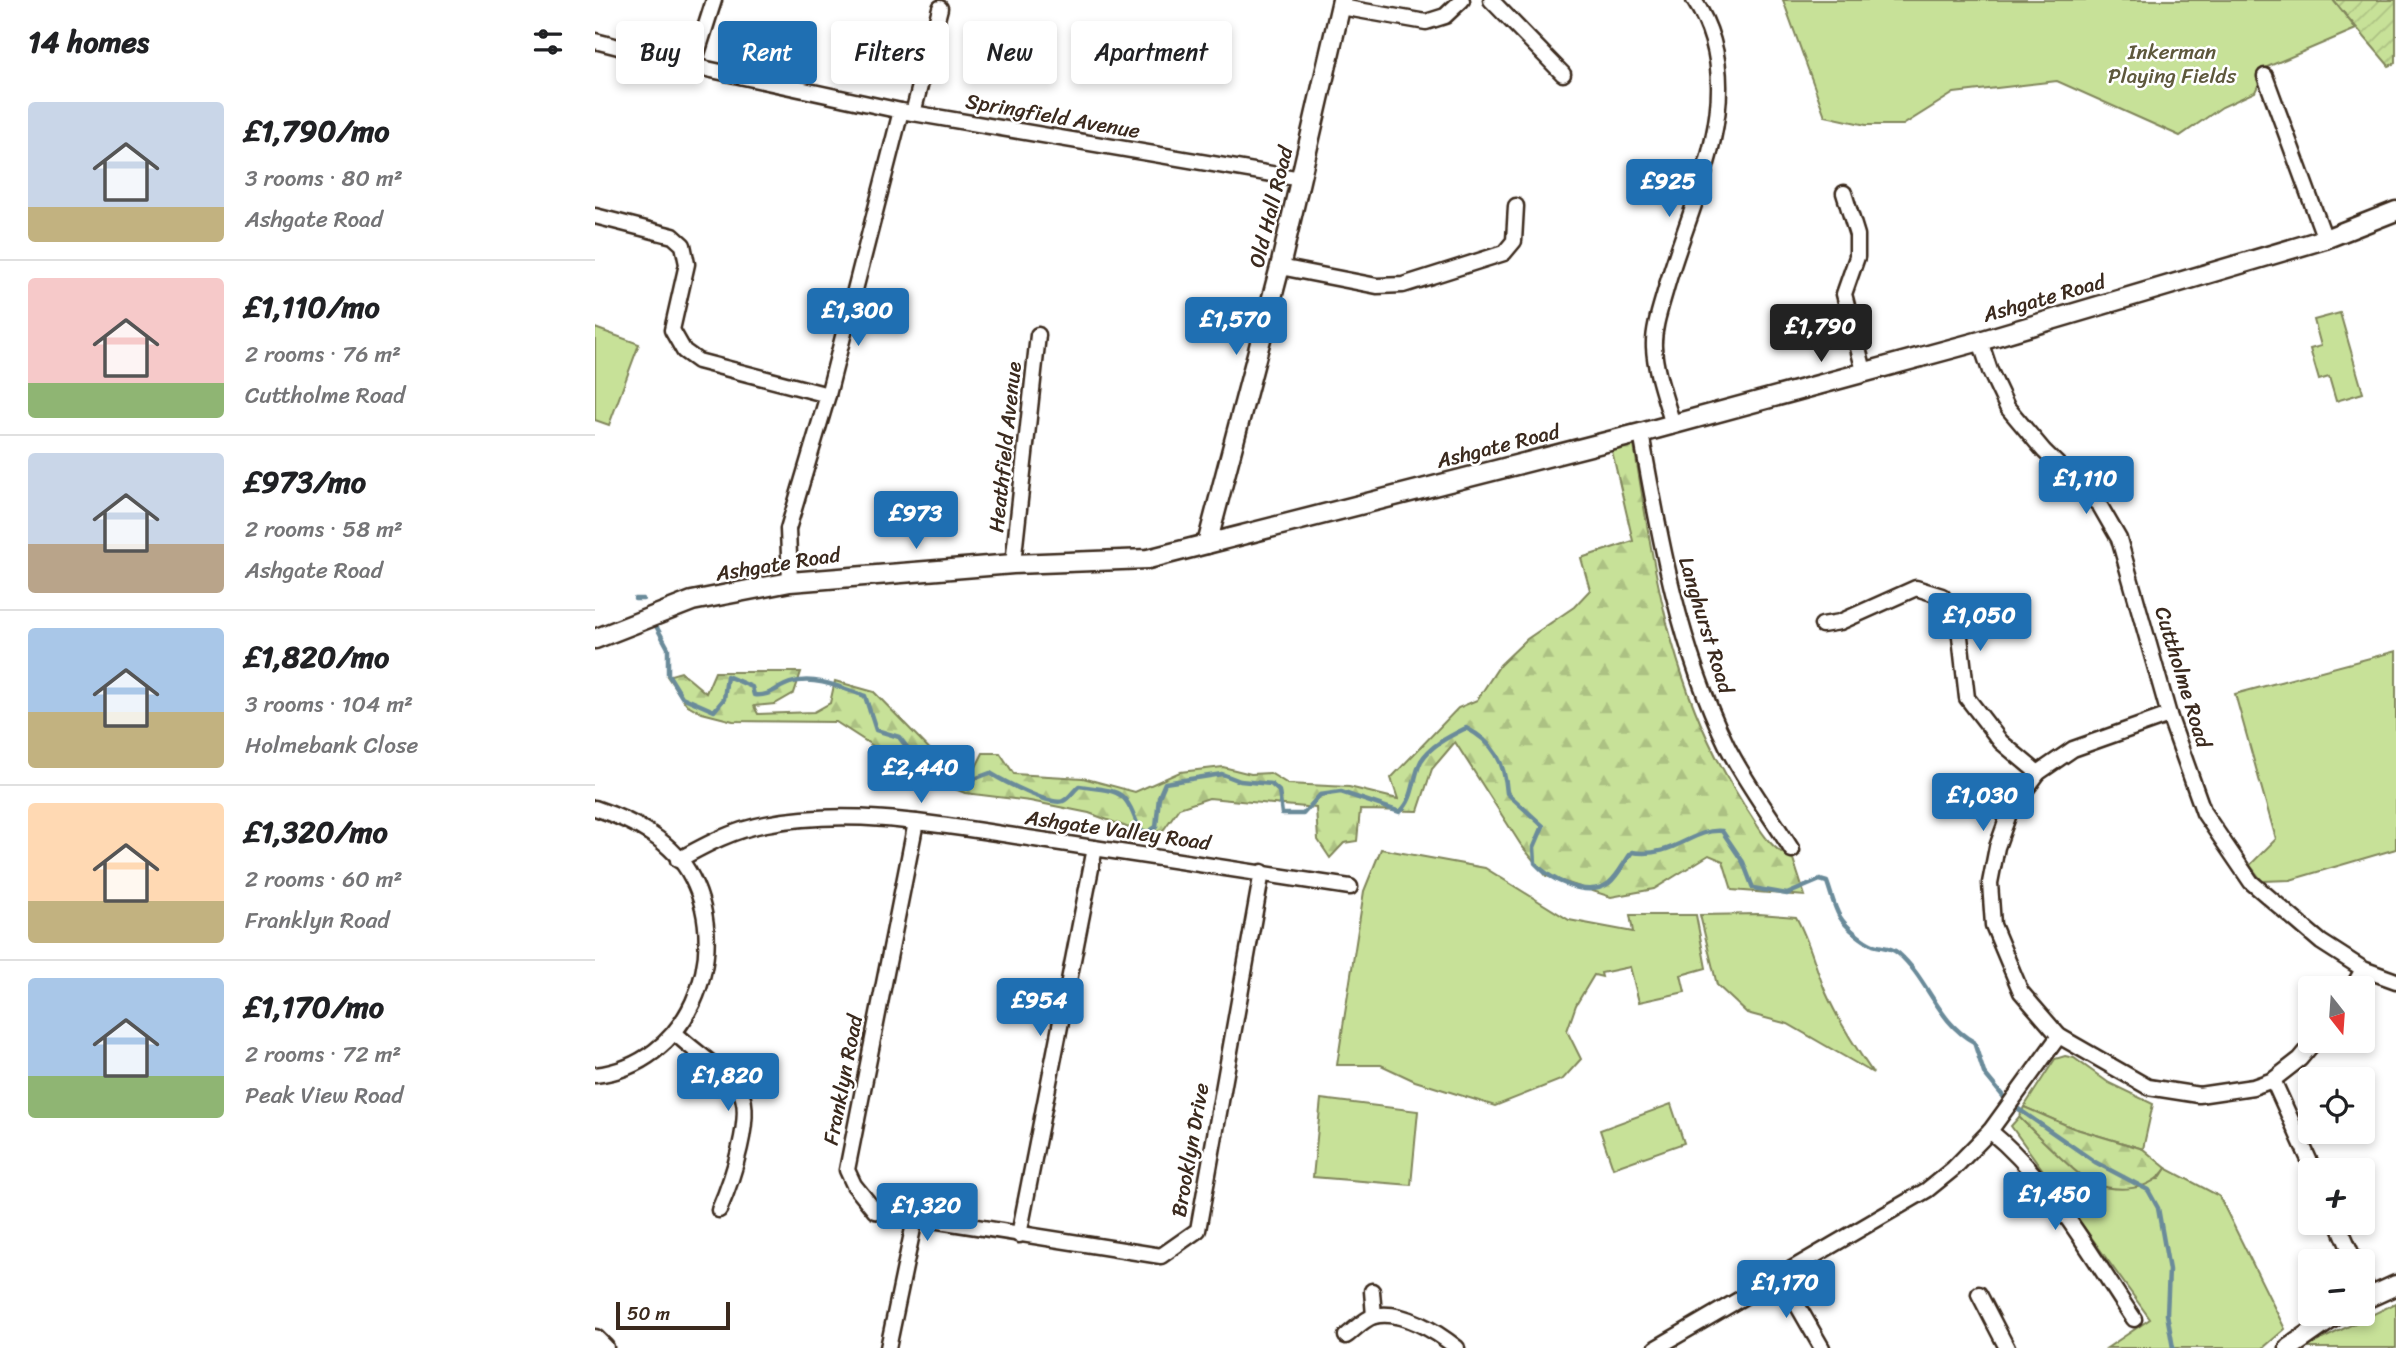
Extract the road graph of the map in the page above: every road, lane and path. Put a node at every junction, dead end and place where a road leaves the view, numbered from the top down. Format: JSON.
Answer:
{"nodes":[{"id":1,"x":714,"y":0,"type":"edge"},
{"id":2,"x":1462,"y":0,"type":"edge"},
{"id":3,"x":1491,"y":0,"type":"edge"},
{"id":4,"x":1694,"y":0,"type":"edge"},
{"id":5,"x":1341,"y":4,"type":"edge"},
{"id":6,"x":940,"y":8,"type":"dead end"},
{"id":7,"x":704,"y":31,"type":"edge"},
{"id":8,"x":595,"y":41,"type":"edge"},
{"id":9,"x":616,"y":46,"type":"edge"},
{"id":10,"x":704,"y":68,"type":"edge"},
{"id":11,"x":1563,"y":74,"type":"dead end"},
{"id":12,"x":2265,"y":76,"type":"dead end"},
{"id":13,"x":907,"y":112,"type":"junction"},
{"id":14,"x":1301,"y":179,"type":"junction"},
{"id":15,"x":1844,"y":193,"type":"dead end"},
{"id":16,"x":1516,"y":206,"type":"dead end"},
{"id":17,"x":2396,"y":211,"type":"edge"},
{"id":18,"x":595,"y":216,"type":"edge"},
{"id":19,"x":2325,"y":239,"type":"junction"},
{"id":20,"x":1280,"y":267,"type":"junction"},
{"id":21,"x":1038,"y":335,"type":"dead end"},
{"id":22,"x":1980,"y":341,"type":"junction"},
{"id":23,"x":1864,"y":372,"type":"junction"},
{"id":24,"x":828,"y":395,"type":"junction"},
{"id":25,"x":1673,"y":425,"type":"junction"},
{"id":26,"x":1641,"y":433,"type":"junction"},
{"id":27,"x":1207,"y":544,"type":"junction"},
{"id":28,"x":1013,"y":564,"type":"junction"},
{"id":29,"x":790,"y":582,"type":"junction"},
{"id":30,"x":1822,"y":625,"type":"dead end"},
{"id":31,"x":595,"y":639,"type":"edge"},
{"id":32,"x":2169,"y":715,"type":"junction"},
{"id":33,"x":2038,"y":773,"type":"junction"},
{"id":34,"x":595,"y":808,"type":"edge"},
{"id":35,"x":916,"y":822,"type":"junction"},
{"id":36,"x":1095,"y":848,"type":"junction"},
{"id":37,"x":1792,"y":850,"type":"dead end"},
{"id":38,"x":678,"y":860,"type":"junction"},
{"id":39,"x":1262,"y":872,"type":"junction"},
{"id":40,"x":1350,"y":887,"type":"dead end"},
{"id":41,"x":2363,"y":969,"type":"junction"},
{"id":42,"x":2359,"y":976,"type":"edge"},
{"id":43,"x":2396,"y":981,"type":"edge"},
{"id":44,"x":675,"y":1034,"type":"junction"},
{"id":45,"x":2059,"y":1036,"type":"junction"},
{"id":46,"x":2304,"y":1054,"type":"edge"},
{"id":47,"x":595,"y":1075,"type":"edge"},
{"id":48,"x":2273,"y":1080,"type":"junction"},
{"id":49,"x":1990,"y":1130,"type":"junction"},
{"id":50,"x":2308,"y":1158,"type":"edge"},
{"id":51,"x":719,"y":1210,"type":"dead end"},
{"id":52,"x":915,"y":1219,"type":"junction"},
{"id":53,"x":1019,"y":1234,"type":"junction"},
{"id":54,"x":1780,"y":1275,"type":"junction"},
{"id":55,"x":2396,"y":1285,"type":"edge"},
{"id":56,"x":2375,"y":1289,"type":"edge"},
{"id":57,"x":1372,"y":1291,"type":"dead end"},
{"id":58,"x":1979,"y":1294,"type":"dead end"},
{"id":59,"x":1374,"y":1316,"type":"junction"},
{"id":60,"x":2134,"y":1319,"type":"dead end"},
{"id":61,"x":2321,"y":1326,"type":"edge"},
{"id":62,"x":1346,"y":1336,"type":"dead end"},
{"id":63,"x":595,"y":1339,"type":"edge"},
{"id":64,"x":604,"y":1348,"type":"edge"},
{"id":65,"x":888,"y":1348,"type":"edge"},
{"id":66,"x":1457,"y":1348,"type":"edge"},
{"id":67,"x":1656,"y":1348,"type":"edge"},
{"id":68,"x":1822,"y":1348,"type":"edge"},
{"id":69,"x":2007,"y":1348,"type":"edge"},
{"id":70,"x":2289,"y":1348,"type":"edge"}],
"edges":[{"from":1,"to":7,"type":"street"},
{"from":2,"to":5,"type":"street"},
{"from":3,"to":11,"type":"street"},
{"from":4,"to":25,"type":"street"},
{"from":5,"to":14,"type":"street","name":"Old Hall Road"},
{"from":6,"to":13,"type":"street"},
{"from":8,"to":9,"type":"street","name":"Springfield Avenue"},
{"from":10,"to":13,"type":"street","name":"Springfield Avenue"},
{"from":12,"to":19,"type":"street"},
{"from":13,"to":14,"type":"street","name":"Springfield Avenue"},
{"from":13,"to":24,"type":"street"},
{"from":14,"to":20,"type":"street","name":"Old Hall Road"},
{"from":15,"to":23,"type":"street"},
{"from":16,"to":20,"type":"street"},
{"from":17,"to":19,"type":"street","name":"Ashgate Road"},
{"from":18,"to":24,"type":"street"},
{"from":19,"to":22,"type":"street","name":"Ashgate Road"},
{"from":20,"to":27,"type":"street","name":"Old Hall Road"},
{"from":21,"to":28,"type":"street","name":"Heathfield Avenue"},
{"from":22,"to":23,"type":"street","name":"Ashgate Road"},
{"from":22,"to":32,"type":"street","name":"Cuttholme Road"},
{"from":23,"to":25,"type":"street","name":"Ashgate Road"},
{"from":24,"to":29,"type":"street"},
{"from":25,"to":26,"type":"street","name":"Ashgate Road"},
{"from":26,"to":27,"type":"street","name":"Ashgate Road"},
{"from":26,"to":37,"type":"street","name":"Langhurst Road"},
{"from":27,"to":28,"type":"street","name":"Ashgate Road"},
{"from":28,"to":29,"type":"street","name":"Ashgate Road"},
{"from":29,"to":31,"type":"street","name":"Ashgate Road"},
{"from":30,"to":33,"type":"street"},
{"from":32,"to":33,"type":"street"},
{"from":32,"to":41,"type":"street","name":"Cuttholme Road"},
{"from":33,"to":45,"type":"street"},
{"from":34,"to":38,"type":"street"},
{"from":35,"to":36,"type":"street","name":"Ashgate Valley Road"},
{"from":35,"to":38,"type":"street","name":"Ashgate Valley Road"},
{"from":35,"to":52,"type":"street","name":"Franklyn Road"},
{"from":36,"to":39,"type":"street","name":"Ashgate Valley Road"},
{"from":36,"to":53,"type":"street"},
{"from":38,"to":44,"type":"street"},
{"from":39,"to":40,"type":"street","name":"Ashgate Valley Road"},
{"from":39,"to":53,"type":"street","name":"Brooklyn Drive"},
{"from":41,"to":42,"type":"street"},
{"from":41,"to":43,"type":"street","name":"Cuttholme Road"},
{"from":44,"to":47,"type":"street"},
{"from":44,"to":51,"type":"street"},
{"from":45,"to":48,"type":"street"},
{"from":45,"to":49,"type":"street"},
{"from":46,"to":48,"type":"street"},
{"from":48,"to":50,"type":"street"},
{"from":49,"to":54,"type":"street"},
{"from":49,"to":60,"type":"street"},
{"from":52,"to":53,"type":"street","name":"Brooklyn Drive"},
{"from":52,"to":65,"type":"street"},
{"from":54,"to":67,"type":"street"},
{"from":54,"to":68,"type":"street"},
{"from":55,"to":56,"type":"street"},
{"from":57,"to":59,"type":"street"},
{"from":58,"to":69,"type":"street"},
{"from":59,"to":62,"type":"street"},
{"from":59,"to":66,"type":"street"},
{"from":61,"to":70,"type":"street"},
{"from":63,"to":64,"type":"street"}]}
